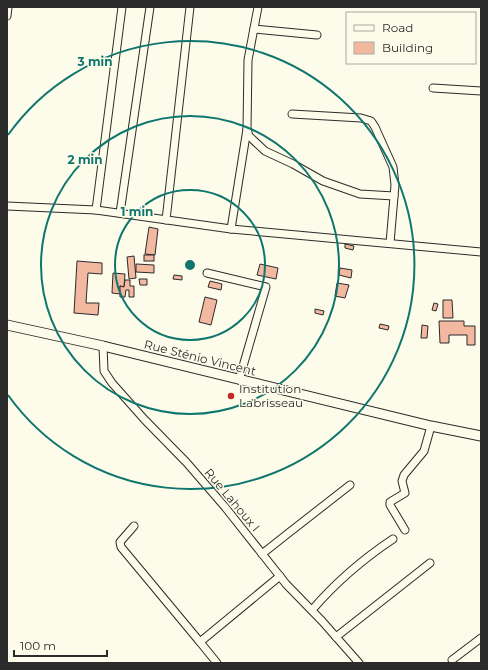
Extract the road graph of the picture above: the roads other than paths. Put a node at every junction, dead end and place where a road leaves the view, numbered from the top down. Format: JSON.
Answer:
{"nodes":[{"id":1,"x":8,"y":7,"type":"edge"},
{"id":2,"x":122,"y":7,"type":"edge"},
{"id":3,"x":150,"y":7,"type":"edge"},
{"id":4,"x":190,"y":7,"type":"edge"},
{"id":5,"x":258,"y":7,"type":"edge"},
{"id":6,"x":7,"y":16,"type":"edge"},
{"id":7,"x":254,"y":29,"type":"junction"},
{"id":8,"x":317,"y":35,"type":"dead end"},
{"id":9,"x":433,"y":88,"type":"dead end"},
{"id":10,"x":481,"y":91,"type":"edge"},
{"id":11,"x":292,"y":114,"type":"dead end"},
{"id":12,"x":247,"y":129,"type":"junction"},
{"id":13,"x":394,"y":196,"type":"junction"},
{"id":14,"x":7,"y":206,"type":"edge"},
{"id":15,"x":96,"y":210,"type":"junction"},
{"id":16,"x":120,"y":213,"type":"junction"},
{"id":17,"x":166,"y":220,"type":"junction"},
{"id":18,"x":231,"y":229,"type":"junction"},
{"id":19,"x":390,"y":243,"type":"junction"},
{"id":20,"x":481,"y":252,"type":"edge"},
{"id":21,"x":207,"y":273,"type":"dead end"},
{"id":22,"x":7,"y":325,"type":"edge"},
{"id":23,"x":102,"y":346,"type":"junction"},
{"id":24,"x":239,"y":380,"type":"junction"},
{"id":25,"x":431,"y":426,"type":"junction"},
{"id":26,"x":481,"y":436,"type":"edge"},
{"id":27,"x":350,"y":485,"type":"dead end"},
{"id":28,"x":134,"y":526,"type":"dead end"},
{"id":29,"x":405,"y":530,"type":"dead end"},
{"id":30,"x":393,"y":539,"type":"dead end"},
{"id":31,"x":262,"y":554,"type":"junction"},
{"id":32,"x":430,"y":563,"type":"dead end"},
{"id":33,"x":280,"y":576,"type":"junction"},
{"id":34,"x":312,"y":610,"type":"junction"},
{"id":35,"x":336,"y":637,"type":"junction"},
{"id":36,"x":481,"y":638,"type":"edge"},
{"id":37,"x":200,"y":642,"type":"junction"},
{"id":38,"x":452,"y":660,"type":"dead end"},
{"id":39,"x":217,"y":663,"type":"edge"},
{"id":40,"x":359,"y":663,"type":"edge"}],
"edges":[{"from":1,"to":6,"type":"street"},
{"from":2,"to":15,"type":"street"},
{"from":3,"to":16,"type":"street"},
{"from":4,"to":17,"type":"street"},
{"from":5,"to":7,"type":"street"},
{"from":7,"to":8,"type":"street"},
{"from":7,"to":12,"type":"street"},
{"from":9,"to":10,"type":"street"},
{"from":11,"to":13,"type":"street"},
{"from":12,"to":13,"type":"street"},
{"from":12,"to":18,"type":"street"},
{"from":13,"to":19,"type":"street"},
{"from":14,"to":15,"type":"street"},
{"from":15,"to":16,"type":"street"},
{"from":16,"to":17,"type":"street"},
{"from":17,"to":18,"type":"street"},
{"from":18,"to":19,"type":"street"},
{"from":19,"to":20,"type":"street"},
{"from":21,"to":24,"type":"street"},
{"from":22,"to":23,"type":"main road","name":"Rue Sténio Vincent"},
{"from":23,"to":24,"type":"main road","name":"Rue Sténio Vincent"},
{"from":23,"to":31,"type":"street","name":"Rue Lahoux I"},
{"from":24,"to":25,"type":"main road","name":"Rue Sténio Vincent"},
{"from":25,"to":26,"type":"main road","name":"Rue Sténio Vincent"},
{"from":25,"to":29,"type":"street"},
{"from":27,"to":31,"type":"street"},
{"from":28,"to":37,"type":"street"},
{"from":30,"to":34,"type":"street"},
{"from":31,"to":33,"type":"street","name":"Rue Lahoux I"},
{"from":32,"to":35,"type":"street"},
{"from":33,"to":34,"type":"street","name":"Rue Lahoux I"},
{"from":33,"to":37,"type":"street"},
{"from":34,"to":35,"type":"street","name":"Rue Lahoux I"},
{"from":35,"to":40,"type":"street","name":"Rue Lahoux I"},
{"from":36,"to":38,"type":"street"},
{"from":37,"to":39,"type":"street"}]}
